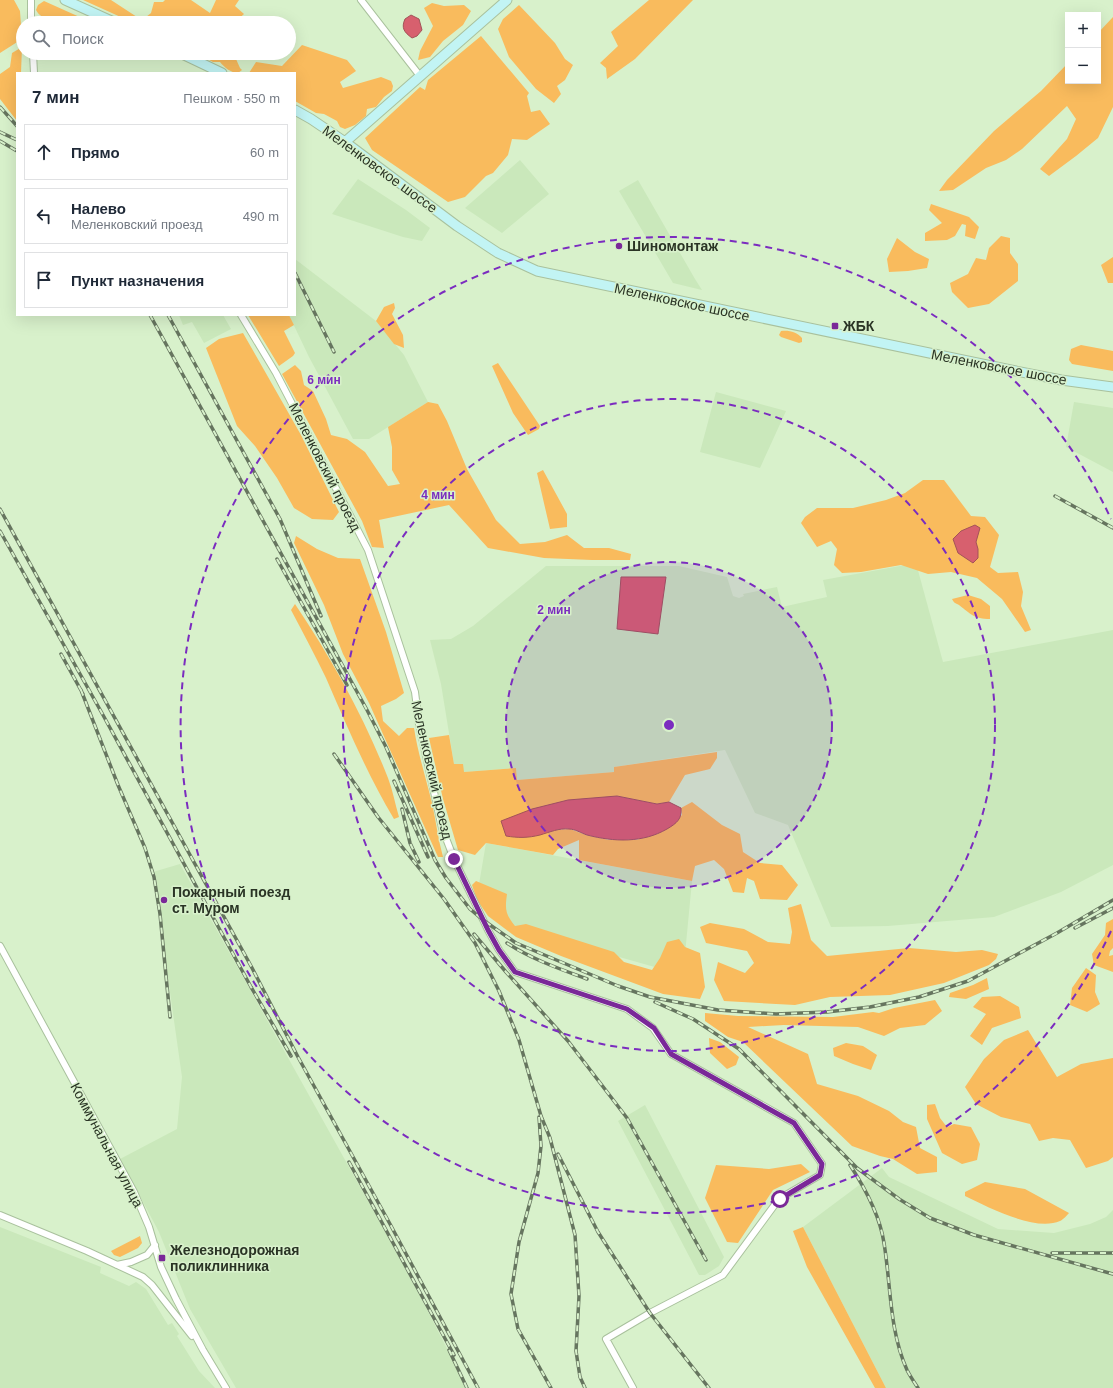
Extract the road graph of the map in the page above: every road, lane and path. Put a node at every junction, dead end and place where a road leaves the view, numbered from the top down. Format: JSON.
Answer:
{"nodes":[{"id":1,"x":31,"y":0,"type":"edge"},
{"id":2,"x":65,"y":0,"type":"edge"},
{"id":3,"x":361,"y":0,"type":"edge"},
{"id":4,"x":507,"y":0,"type":"edge"},
{"id":5,"x":31,"y":16,"type":"edge"},
{"id":6,"x":100,"y":16,"type":"edge"},
{"id":7,"x":33,"y":60,"type":"edge"},
{"id":8,"x":195,"y":60,"type":"edge"},
{"id":9,"x":34,"y":72,"type":"edge"},
{"id":10,"x":220,"y":72,"type":"edge"},
{"id":11,"x":420,"y":76,"type":"junction"},
{"id":12,"x":296,"y":111,"type":"edge"},
{"id":13,"x":344,"y":142,"type":"junction"},
{"id":14,"x":242,"y":316,"type":"edge"},
{"id":15,"x":1113,"y":387,"type":"edge"},
{"id":16,"x":0,"y":946,"type":"edge"},
{"id":17,"x":0,"y":1215,"type":"edge"},
{"id":18,"x":156,"y":1245,"type":"junction"},
{"id":19,"x":117,"y":1265,"type":"junction"},
{"id":20,"x":203,"y":1350,"type":"junction"},
{"id":21,"x":226,"y":1388,"type":"edge"},
{"id":22,"x":633,"y":1388,"type":"edge"}],
"edges":[{"from":1,"to":5,"type":"street"},
{"from":2,"to":6,"type":"main road"},
{"from":3,"to":11,"type":"street"},
{"from":4,"to":11,"type":"main road"},
{"from":7,"to":9,"type":"street"},
{"from":8,"to":10,"type":"main road"},
{"from":11,"to":13,"type":"main road"},
{"from":12,"to":13,"type":"main road","name":"Меленковское шоссе"},
{"from":13,"to":15,"type":"main road","name":"Меленковское шоссе"},
{"from":14,"to":22,"type":"street","name":"Меленковский проезд"},
{"from":16,"to":18,"type":"street","name":"Коммунальная улица"},
{"from":17,"to":19,"type":"street"},
{"from":18,"to":19,"type":"street"},
{"from":18,"to":20,"type":"street","name":"Коммунальная улица"},
{"from":19,"to":20,"type":"street"},
{"from":20,"to":21,"type":"street"}]}
